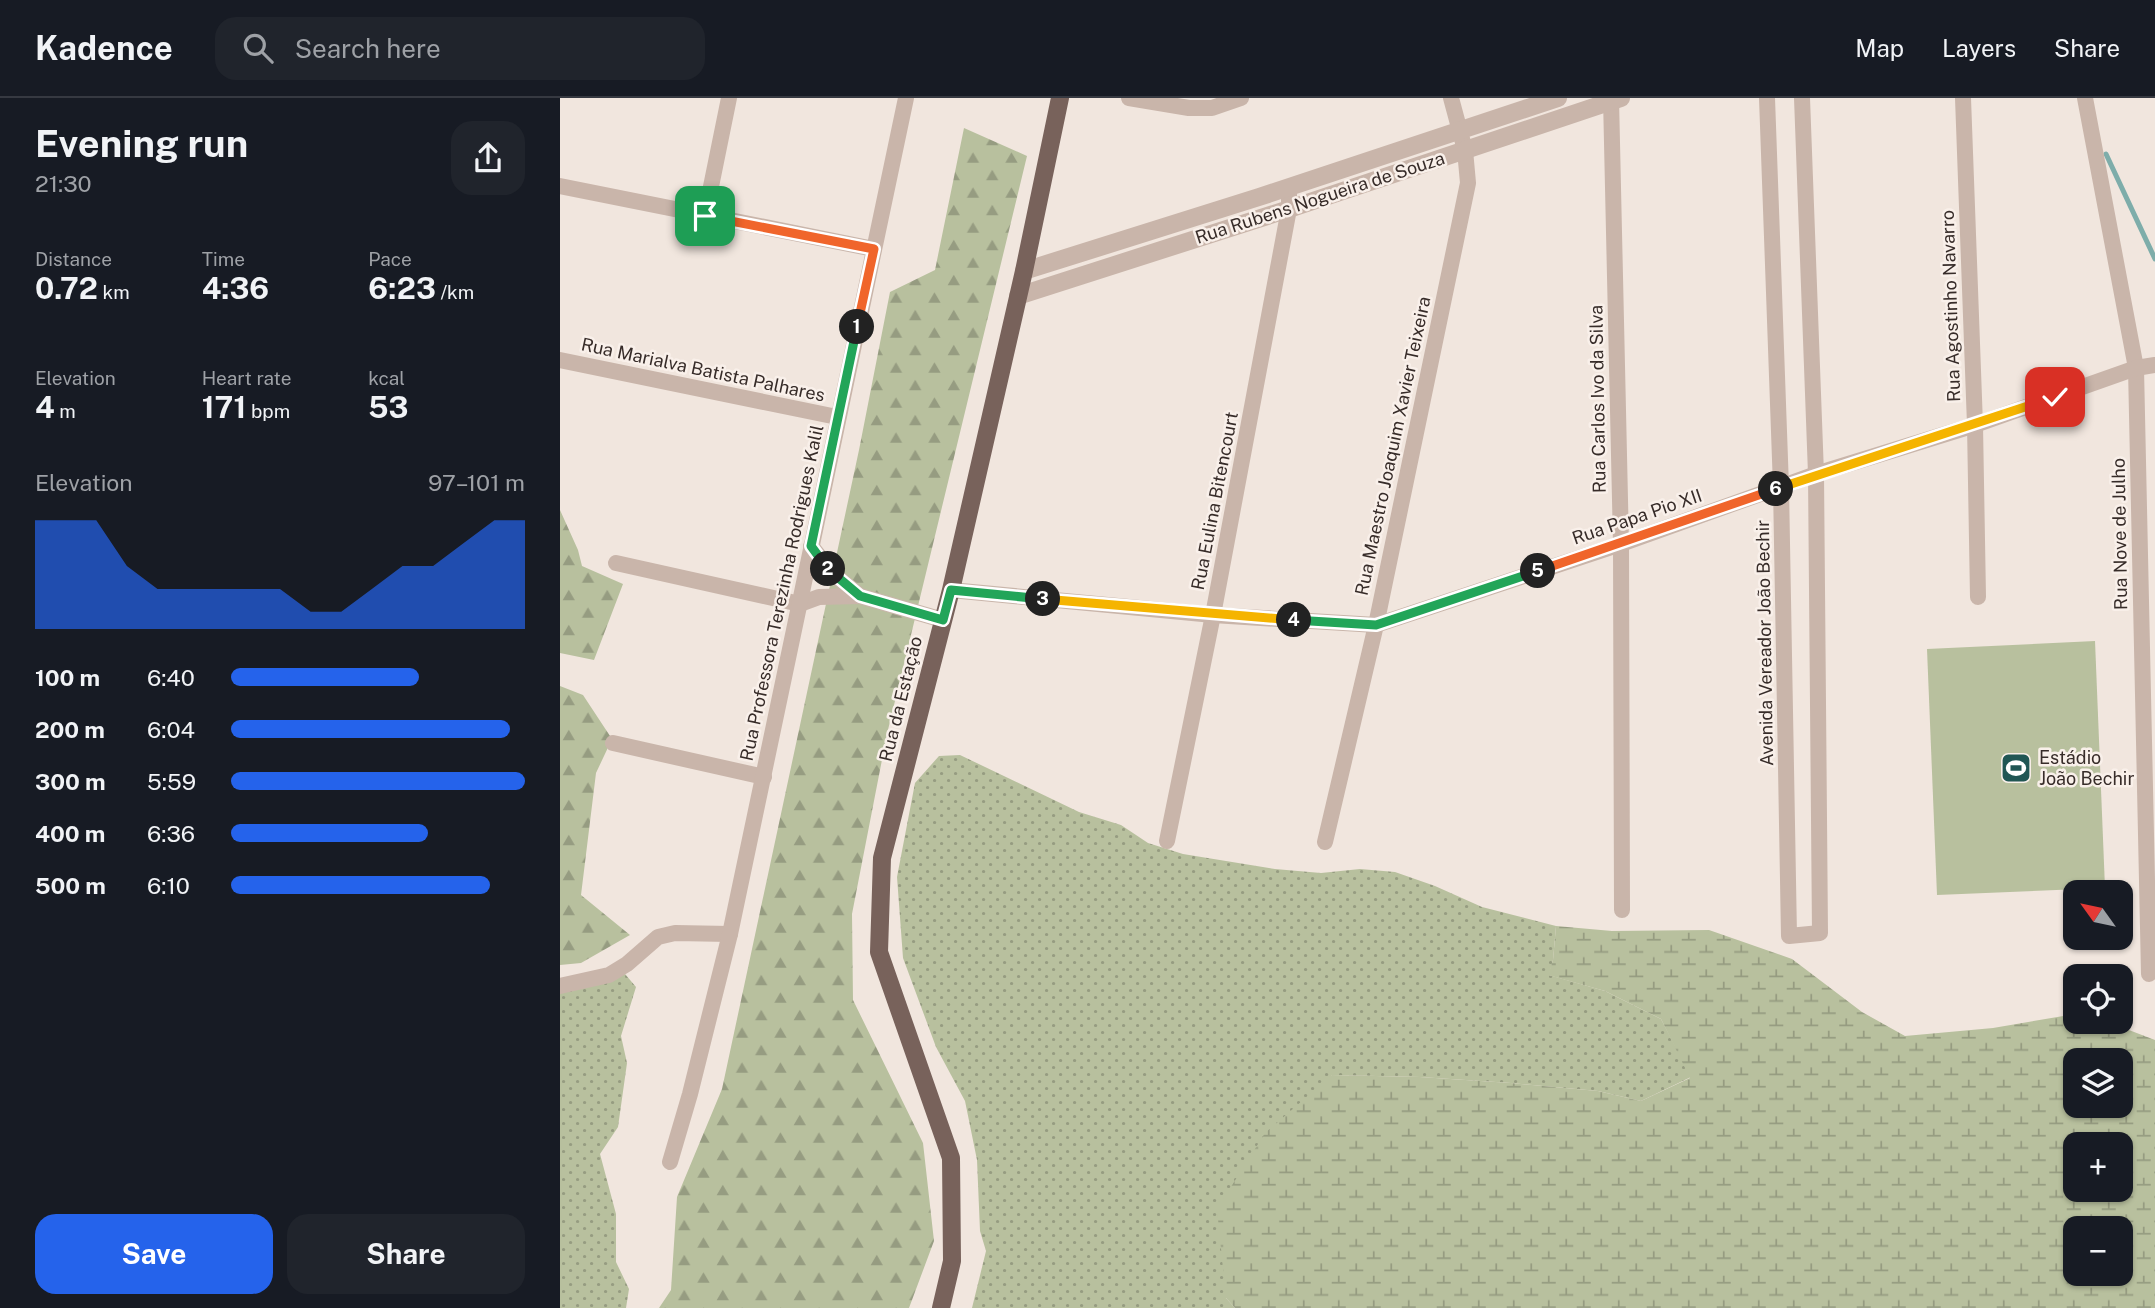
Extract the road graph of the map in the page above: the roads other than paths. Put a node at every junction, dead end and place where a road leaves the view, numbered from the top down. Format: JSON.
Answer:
{"nodes":[{"id":1,"x":729,"y":98,"type":"edge"},
{"id":2,"x":906,"y":98,"type":"edge"},
{"id":3,"x":1060,"y":98,"type":"edge"},
{"id":4,"x":1129,"y":98,"type":"edge"},
{"id":5,"x":1241,"y":98,"type":"edge"},
{"id":6,"x":1451,"y":98,"type":"edge"},
{"id":7,"x":1558,"y":98,"type":"edge"},
{"id":8,"x":1767,"y":98,"type":"edge"},
{"id":9,"x":1802,"y":98,"type":"edge"},
{"id":10,"x":1963,"y":98,"type":"edge"},
{"id":11,"x":2085,"y":98,"type":"edge"},
{"id":12,"x":1614,"y":99,"type":"edge"},
{"id":13,"x":1460,"y":130,"type":"junction"},
{"id":14,"x":1465,"y":150,"type":"junction"},
{"id":15,"x":560,"y":186,"type":"edge"},
{"id":16,"x":1289,"y":187,"type":"junction"},
{"id":17,"x":1289,"y":209,"type":"junction"},
{"id":18,"x":705,"y":216,"type":"junction"},
{"id":19,"x":874,"y":249,"type":"junction"},
{"id":20,"x":1024,"y":271,"type":"junction"},
{"id":21,"x":1018,"y":296,"type":"junction"},
{"id":22,"x":560,"y":360,"type":"edge"},
{"id":23,"x":2155,"y":365,"type":"edge"},
{"id":24,"x":2136,"y":368,"type":"junction"},
{"id":25,"x":837,"y":417,"type":"junction"},
{"id":26,"x":1975,"y":425,"type":"junction"},
{"id":27,"x":1816,"y":474,"type":"junction"},
{"id":28,"x":1781,"y":487,"type":"junction"},
{"id":29,"x":1621,"y":544,"type":"junction"},
{"id":30,"x":811,"y":546,"type":"junction"},
{"id":31,"x":616,"y":563,"type":"dead end"},
{"id":32,"x":951,"y":590,"type":"junction"},
{"id":33,"x":860,"y":596,"type":"junction"},
{"id":34,"x":1978,"y":597,"type":"dead end"},
{"id":35,"x":800,"y":604,"type":"junction"},
{"id":36,"x":1213,"y":615,"type":"junction"},
{"id":37,"x":943,"y":620,"type":"junction"},
{"id":38,"x":1376,"y":625,"type":"junction"},
{"id":39,"x":613,"y":743,"type":"dead end"},
{"id":40,"x":764,"y":777,"type":"junction"},
{"id":41,"x":2149,"y":782,"type":"edge"},
{"id":42,"x":1167,"y":841,"type":"dead end"},
{"id":43,"x":1325,"y":842,"type":"dead end"},
{"id":44,"x":1622,"y":910,"type":"dead end"},
{"id":45,"x":730,"y":934,"type":"junction"},
{"id":46,"x":2149,"y":974,"type":"dead end"},
{"id":47,"x":560,"y":986,"type":"edge"},
{"id":48,"x":670,"y":1162,"type":"dead end"},
{"id":49,"x":941,"y":1308,"type":"edge"}],
"edges":[{"from":1,"to":18,"type":"street"},
{"from":2,"to":19,"type":"street","name":"Rua Professora Terezinha Rodrigues Kalil"},
{"from":3,"to":20,"type":"main road","name":"Rua da Estação"},
{"from":4,"to":5,"type":"street"},
{"from":6,"to":13,"type":"street","name":"Rua Maestro Joaquim Xavier Teixeira"},
{"from":7,"to":13,"type":"street","name":"Rua Rubens Nogueira de Souza"},
{"from":8,"to":28,"type":"street","name":"Avenida Vereador João Bechir"},
{"from":9,"to":27,"type":"street"},
{"from":10,"to":26,"type":"street","name":"Rua Agostinho Navarro"},
{"from":11,"to":24,"type":"street","name":"Rua Nove de Julho"},
{"from":12,"to":14,"type":"street","name":"Rua Rubens Nogueira de Souza"},
{"from":12,"to":29,"type":"street","name":"Rua Carlos Ivo da Silva"},
{"from":13,"to":14,"type":"street","name":"Rua Maestro Joaquim Xavier Teixeira"},
{"from":13,"to":16,"type":"street","name":"Rua Rubens Nogueira de Souza"},
{"from":14,"to":17,"type":"street","name":"Rua Rubens Nogueira de Souza"},
{"from":14,"to":38,"type":"street","name":"Rua Maestro Joaquim Xavier Teixeira"},
{"from":15,"to":18,"type":"street"},
{"from":16,"to":17,"type":"street","name":"Rua Eulina Bitencourt"},
{"from":16,"to":20,"type":"street","name":"Rua Rubens Nogueira de Souza"},
{"from":17,"to":21,"type":"street","name":"Rua Rubens Nogueira de Souza"},
{"from":17,"to":36,"type":"street","name":"Rua Eulina Bitencourt"},
{"from":18,"to":19,"type":"street"},
{"from":19,"to":25,"type":"street","name":"Rua Professora Terezinha Rodrigues Kalil"},
{"from":20,"to":21,"type":"main road","name":"Rua da Estação"},
{"from":21,"to":32,"type":"main road","name":"Rua da Estação"},
{"from":22,"to":25,"type":"street","name":"Rua Marialva Batista Palhares"},
{"from":23,"to":24,"type":"street","name":"Rua Papa Pio XII"},
{"from":24,"to":26,"type":"street","name":"Rua Papa Pio XII"},
{"from":24,"to":41,"type":"street","name":"Rua Nove de Julho"},
{"from":25,"to":30,"type":"street","name":"Rua Professora Terezinha Rodrigues Kalil"},
{"from":26,"to":27,"type":"street","name":"Rua Papa Pio XII"},
{"from":26,"to":34,"type":"street","name":"Rua Agostinho Navarro"},
{"from":27,"to":28,"type":"street","name":"Rua Papa Pio XII"},
{"from":27,"to":28,"type":"street","name":"Avenida Vereador João Bechir"},
{"from":28,"to":29,"type":"street","name":"Rua Papa Pio XII"},
{"from":29,"to":38,"type":"street","name":"Rua Papa Pio XII"},
{"from":29,"to":44,"type":"street","name":"Rua Carlos Ivo da Silva"},
{"from":30,"to":33,"type":"street"},
{"from":30,"to":35,"type":"street","name":"Rua Professora Terezinha Rodrigues Kalil"},
{"from":31,"to":35,"type":"street"},
{"from":32,"to":36,"type":"street","name":"Rua Papa Pio XII"},
{"from":32,"to":37,"type":"main road","name":"Rua da Estação"},
{"from":33,"to":35,"type":"street"},
{"from":33,"to":37,"type":"street"},
{"from":35,"to":40,"type":"street","name":"Rua Professora Terezinha Rodrigues Kalil"},
{"from":36,"to":38,"type":"street","name":"Rua Papa Pio XII"},
{"from":36,"to":42,"type":"street","name":"Rua Eulina Bitencourt"},
{"from":37,"to":49,"type":"main road","name":"Rua da Estação"},
{"from":38,"to":43,"type":"street","name":"Rua Maestro Joaquim Xavier Teixeira"},
{"from":39,"to":40,"type":"street"},
{"from":40,"to":45,"type":"street","name":"Rua Professora Terezinha Rodrigues Kalil"},
{"from":41,"to":46,"type":"street","name":"Rua Nove de Julho"},
{"from":45,"to":47,"type":"street"},
{"from":45,"to":48,"type":"street","name":"Rua Professora Terezinha Rodrigues Kalil"}]}
